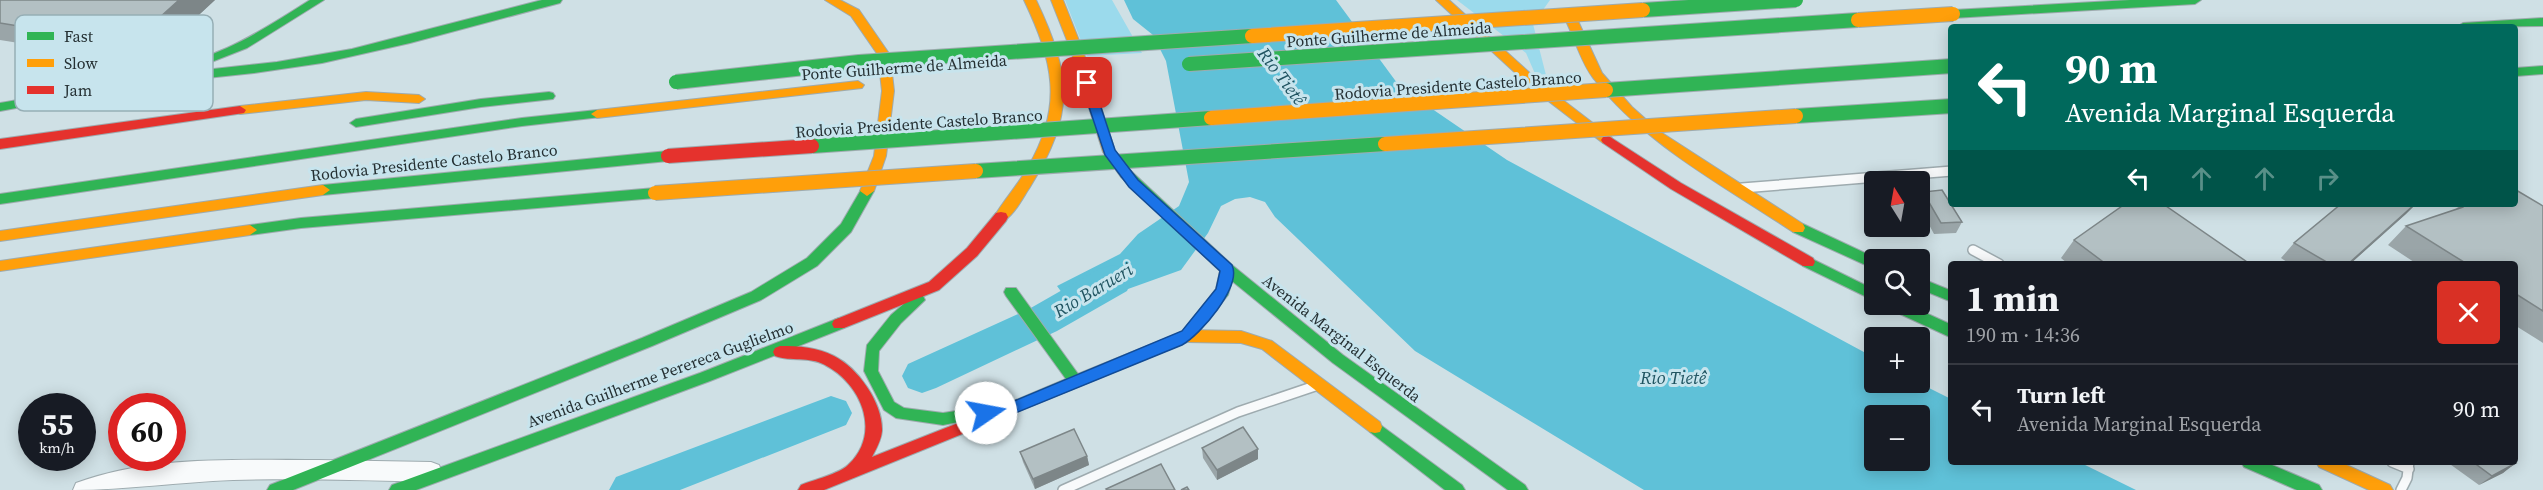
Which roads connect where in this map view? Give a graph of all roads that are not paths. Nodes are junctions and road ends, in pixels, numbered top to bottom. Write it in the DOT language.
graph roads {
  1 [pos="318,0"];
  2 [pos="556,0"];
  3 [pos="831,0"];
  4 [pos="1030,0"];
  5 [pos="1057,0"];
  6 [pos="1442,0"];
  7 [pos="1571,0"];
  8 [pos="1796,0"];
  9 [pos="2195,0"];
  10 [pos="1569,16"];
  11 [pos="2543,22"];
  12 [pos="2511,24"];
  13 [pos="1473,29"];
  14 [pos="213,57"];
  15 [pos="1179,64"];
  16 [pos="1948,66"];
  17 [pos="1095,70"];
  18 [pos="2543,70"];
  19 [pos="2518,72"];
  20 [pos="1048,73"];
  21 [pos="213,74"];
  22 [pos="906,82"];
  23 [pos="670,83"];
  24 [pos="561,95"];
  25 [pos="481,103"];
  26 [pos="684,103"];
  27 [pos="15,104"];
  28 [pos="1948,106"];
  29 [pos="0,107"];
  30 [pos="340,126"];
  31 [pos="0,144"];
  32 [pos="1948,171"];
  33 [pos="1737,188"];
  34 [pos="0,199"];
  35 [pos="76,225"];
  36 [pos="0,236"];
  37 [pos="1973,250"];
  38 [pos="0,251"];
  39 [pos="1864,258"];
  40 [pos="1993,261"];
  41 [pos="1223,265"];
  42 [pos="0,266"];
  43 [pos="934,286"];
  44 [pos="1930,287"];
  45 [pos="1864,290"];
  46 [pos="1011,292"];
  47 [pos="1948,295"];
  48 [pos="1916,315"];
  49 [pos="1948,330"];
  50 [pos="1187,336"];
  51 [pos="764,355"];
  52 [pos="1075,381"];
  53 [pos="1317,385"];
  54 [pos="1008,410"];
  55 [pos="2256,465"];
  56 [pos="2331,465"];
  57 [pos="2409,465"];
  58 [pos="326,470"];
  59 [pos="443,472"];
  60 [pos="851,473"];
  61 [pos="84,490"];
  62 [pos="275,490"];
  63 [pos="397,490"];
  64 [pos="806,490"];
  65 [pos="1063,490"];
  66 [pos="1457,490"];
  67 [pos="1520,490"];
  68 [pos="2314,490"];
  69 [pos="2385,490"];
  70 [pos="2401,490"];
  1 -- 14 [label="main road"];
  2 -- 21 [label="main road"];
  3 -- 58 [label="main road"];
  4 -- 43 [label="main road, Avenida Guilherme Perereca Guglielmo"];
  5 -- 41 [label="main road, Avenida Marginal Esquerda"];
  6 -- 13 [label="main road"];
  7 -- 10 [label="main road"];
  8 -- 23 [label="main road, bridge"];
  9 -- 15 [label="main road, Ponte Guilherme de Almeida, bridge"];
  10 -- 13 [label="main road"];
  10 -- 33 [label="main road"];
  11 -- 12 [label="main road"];
  13 -- 45 [label="main road"];
  16 -- 35 [label="main road, Rodovia Presidente Castelo Branco, bridge"];
  17 -- 20 [label="main road"];
  18 -- 19 [label="main road"];
  22 -- 26 [label="main road, Ponte Guilherme de Almeida"];
  24 -- 25 [label="main road"];
  25 -- 30 [label="main road"];
  25 -- 31 [label="main road"];
  26 -- 34 [label="main road, Rodovia Presidente Castelo Branco"];
  27 -- 29 [label="main road"];
  28 -- 42 [label="main road, bridge"];
  32 -- 33 [label="lane"];
  33 -- 39 [label="main road"];
  35 -- 36 [label="main road, Rodovia Presidente Castelo Branco"];
  35 -- 38 [label="main road"];
  37 -- 40 [label="lane"];
  41 -- 50 [label="main road"];
  41 -- 67 [label="main road, Avenida Marginal Esquerda"];
  43 -- 51 [label="main road, Avenida Guilherme Perereca Guglielmo"];
  43 -- 54 [label="main road, Avenida Guilherme Perereca Guglielmo"];
  44 -- 47 [label="main road"];
  46 -- 52 [label="main road"];
  48 -- 49 [label="main road"];
  50 -- 52 [label="main road"];
  50 -- 53 [label="main road"];
  51 -- 59 [label="main road, Avenida Guilherme Perereca Guglielmo"];
  51 -- 60 [label="main road"];
  52 -- 54 [label="main road"];
  53 -- 65 [label="lane"];
  53 -- 66 [label="main road"];
  54 -- 60 [label="main road"];
  55 -- 68 [label="main road"];
  56 -- 69 [label="main road"];
  57 -- 70 [label="lane"];
  58 -- 59 [label="street"];
  58 -- 61 [label="street"];
  58 -- 62 [label="main road"];
  59 -- 63 [label="main road, Avenida Guilherme Perereca Guglielmo"];
  60 -- 64 [label="main road"];
}
